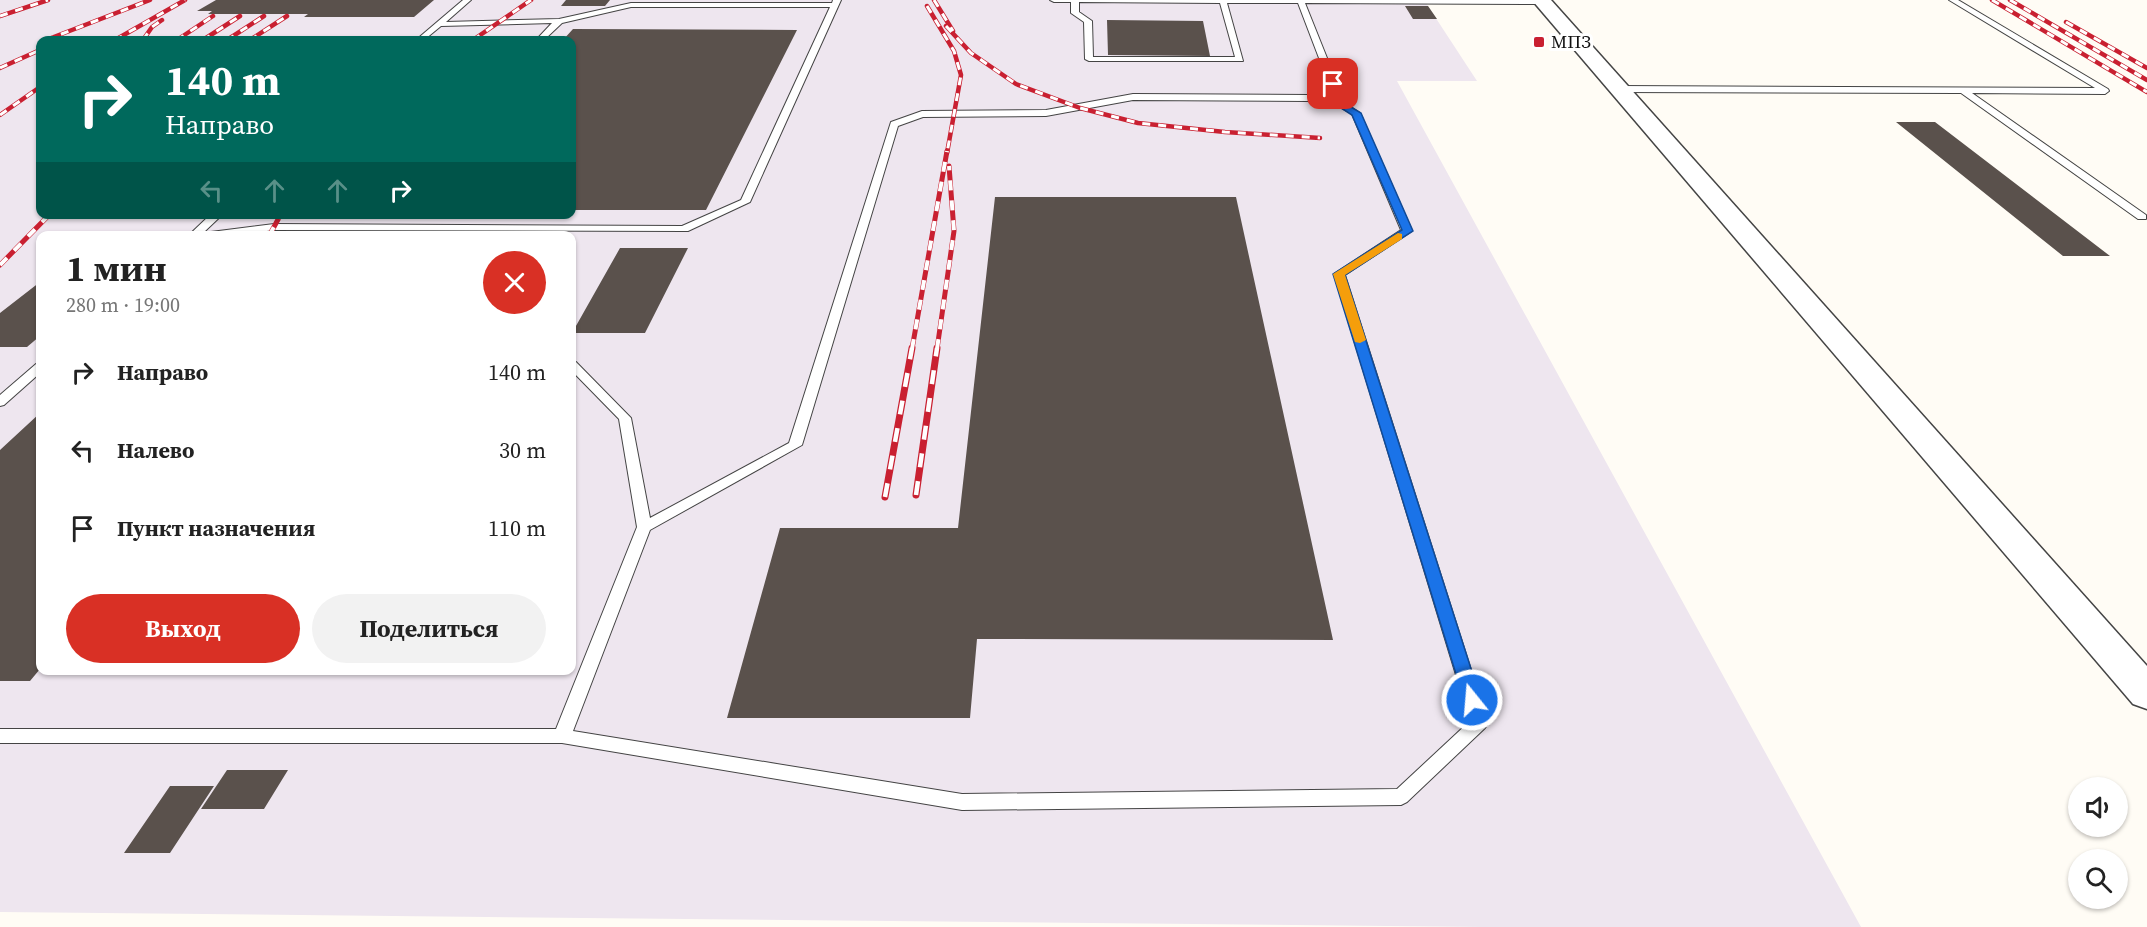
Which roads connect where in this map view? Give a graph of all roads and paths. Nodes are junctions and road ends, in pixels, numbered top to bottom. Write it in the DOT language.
graph roads {
  1 [pos="466,0"];
  2 [pos="1054,0"];
  3 [pos="1953,0"];
  4 [pos="1128,1"];
  5 [pos="1223,1"];
  6 [pos="1373,1"];
  7 [pos="1542,1"];
  8 [pos="633,2"];
  9 [pos="836,2"];
  10 [pos="1075,2"];
  11 [pos="1300,2"];
  12 [pos="559,21"];
  13 [pos="439,24"];
  14 [pos="425,36"];
  15 [pos="544,36"];
  16 [pos="1618,89"];
  17 [pos="1964,91"];
  18 [pos="1341,104"];
  19 [pos="2142,217"];
  20 [pos="213,219"];
  21 [pos="366,219"];
  22 [pos="359,227"];
  23 [pos="199,231"];
  24 [pos="242,231"];
  25 [pos="419,231"];
  26 [pos="517,231"];
  27 [pos="576,369"];
  28 [pos="36,370"];
  29 [pos="0,388"];
  30 [pos="16,388"];
  31 [pos="0,402"];
  32 [pos="644,527"];
  33 [pos="2147,693"];
  34 [pos="0,736"];
  35 [pos="562,736"];
  1 -- 13 [label="lane"];
  2 -- 10 [label="lane"];
  3 -- 17 [label="lane"];
  4 -- 5 [label="lane"];
  4 -- 10 [label="lane"];
  5 -- 10 [label="lane"];
  5 -- 11 [label="lane"];
  6 -- 7 [label="lane"];
  6 -- 11 [label="lane"];
  7 -- 16 [label="street"];
  8 -- 9 [label="lane"];
  8 -- 12 [label="lane"];
  9 -- 26 [label="lane"];
  11 -- 18 [label="lane"];
  12 -- 13 [label="lane"];
  12 -- 15 [label="lane"];
  13 -- 14 [label="lane"];
  16 -- 17 [label="lane"];
  16 -- 33 [label="street"];
  17 -- 19 [label="lane"];
  18 -- 32 [label="lane"];
  18 -- 35 [label="lane"];
  20 -- 23 [label="lane"];
  21 -- 22 [label="lane"];
  22 -- 24 [label="lane"];
  22 -- 25 [label="lane"];
  27 -- 32 [label="lane"];
  28 -- 30 [label="lane"];
  29 -- 30 [label="lane"];
  30 -- 31 [label="lane"];
  32 -- 35 [label="lane"];
  34 -- 35 [label="lane"];
}
